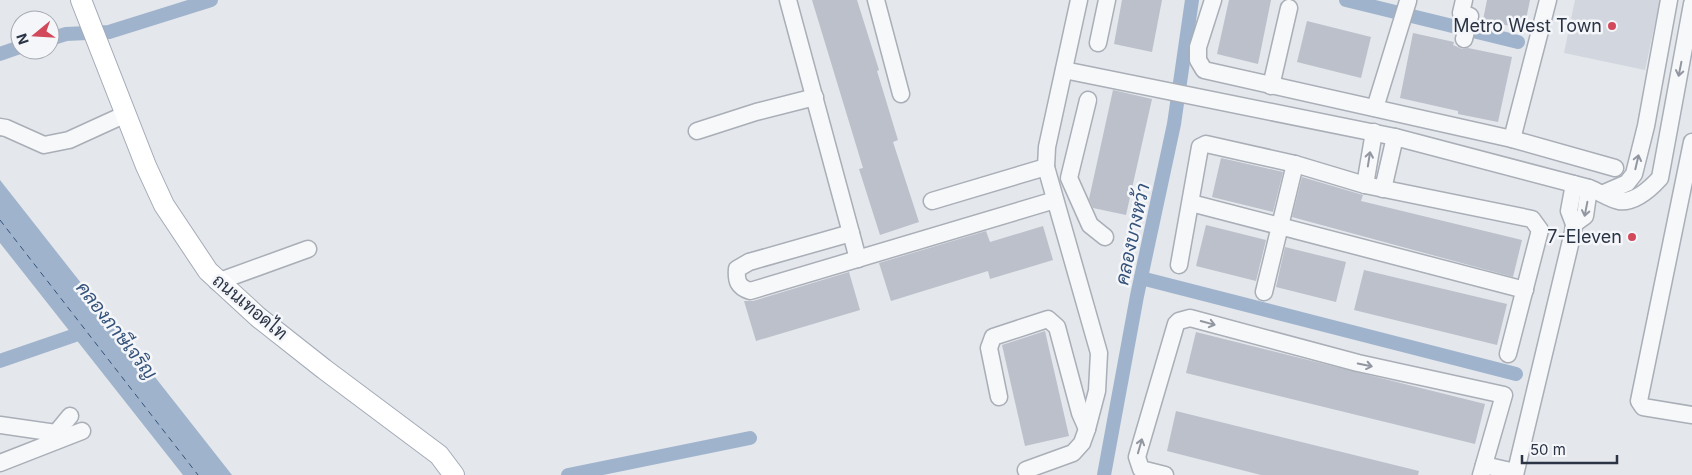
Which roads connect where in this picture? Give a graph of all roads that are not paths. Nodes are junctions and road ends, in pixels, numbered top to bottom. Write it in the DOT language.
graph roads {
  1 [pos="81,0"];
  2 [pos="788,0"];
  3 [pos="876,0"];
  4 [pos="1079,0"];
  5 [pos="1107,0"];
  6 [pos="1213,0"];
  7 [pos="1464,0"];
  8 [pos="1548,0"];
  9 [pos="1668,2"];
  10 [pos="1407,5"];
  11 [pos="1691,7"];
  12 [pos="1289,8"];
  13 [pos="1469,26"];
  14 [pos="1098,43"];
  15 [pos="1064,70"];
  16 [pos="1271,86"];
  17 [pos="901,94"];
  18 [pos="815,97"];
  19 [pos="1088,100"];
  20 [pos="1376,108"];
  21 [pos="126,114"];
  22 [pos="1448,126"];
  23 [pos="0,127"];
  24 [pos="697,131"];
  25 [pos="1374,132"];
  26 [pos="1395,137"];
  27 [pos="1512,140"];
  28 [pos="1692,142"];
  29 [pos="1443,149"];
  30 [pos="1295,164"];
  31 [pos="1046,167"];
  32 [pos="1615,168"];
  33 [pos="1365,185"];
  34 [pos="1589,188"];
  35 [pos="1384,189"];
  36 [pos="1055,200"];
  37 [pos="932,201"];
  38 [pos="1191,202"];
  39 [pos="1279,226"];
  40 [pos="851,234"];
  41 [pos="1105,236"];
  42 [pos="308,249"];
  43 [pos="858,259"];
  44 [pos="1179,265"];
  45 [pos="217,282"];
  46 [pos="1525,290"];
  47 [pos="1264,292"];
  48 [pos="1508,354"];
  49 [pos="1000,398"];
  50 [pos="1692,415"];
  51 [pos="70,416"];
  52 [pos="0,425"];
  53 [pos="1087,430"];
  54 [pos="82,431"];
  55 [pos="0,463"];
  56 [pos="1026,470"];
  57 [pos="1482,470"];
  58 [pos="1515,473"];
  59 [pos="454,475"];
  60 [pos="1165,475"];
  1 -- 21 [label="main road, ถนนเทอดไท"];
  2 -- 18 [label="street"];
  3 -- 17 [label="street"];
  4 -- 15 [label="street"];
  5 -- 14 [label="street"];
  6 -- 16 [label="street"];
  7 -- 13 [label="street"];
  8 -- 27 [label="street"];
  9 -- 11 [label="street"];
  34 -- 9 [label="street, one-way"];
  10 -- 20 [label="street"];
  11 -- 34 [label="street, one-way"];
  12 -- 16 [label="street"];
  15 -- 25 [label="street"];
  15 -- 31 [label="street"];
  16 -- 20 [label="street"];
  18 -- 24 [label="street"];
  18 -- 40 [label="street"];
  19 -- 41 [label="street"];
  20 -- 22 [label="street"];
  21 -- 23 [label="street"];
  21 -- 45 [label="main road, ถนนเทอดไท"];
  22 -- 27 [label="street"];
  22 -- 29 [label="street"];
  25 -- 26 [label="street"];
  33 -- 25 [label="street, one-way"];
  26 -- 29 [label="street"];
  26 -- 35 [label="street"];
  27 -- 32 [label="street"];
  28 -- 50 [label="street"];
  29 -- 34 [label="street"];
  30 -- 33 [label="street"];
  30 -- 38 [label="street"];
  30 -- 39 [label="street"];
  31 -- 36 [label="street"];
  31 -- 37 [label="street"];
  33 -- 35 [label="street"];
  34 -- 58 [label="street"];
  35 -- 46 [label="street"];
  36 -- 43 [label="street"];
  36 -- 53 [label="street"];
  38 -- 39 [label="street"];
  38 -- 44 [label="street"];
  39 -- 46 [label="street"];
  39 -- 47 [label="street"];
  40 -- 43 [label="street"];
  40 -- 43 [label="street"];
  42 -- 45 [label="street"];
  45 -- 59 [label="main road, ถนนเทอดไท"];
  46 -- 48 [label="street"];
  49 -- 53 [label="street"];
  51 -- 52 [label="street"];
  53 -- 56 [label="street"];
  54 -- 55 [label="street"];
  57 -- 58 [label="street"];
  60 -- 57 [label="street, one-way"];
}
